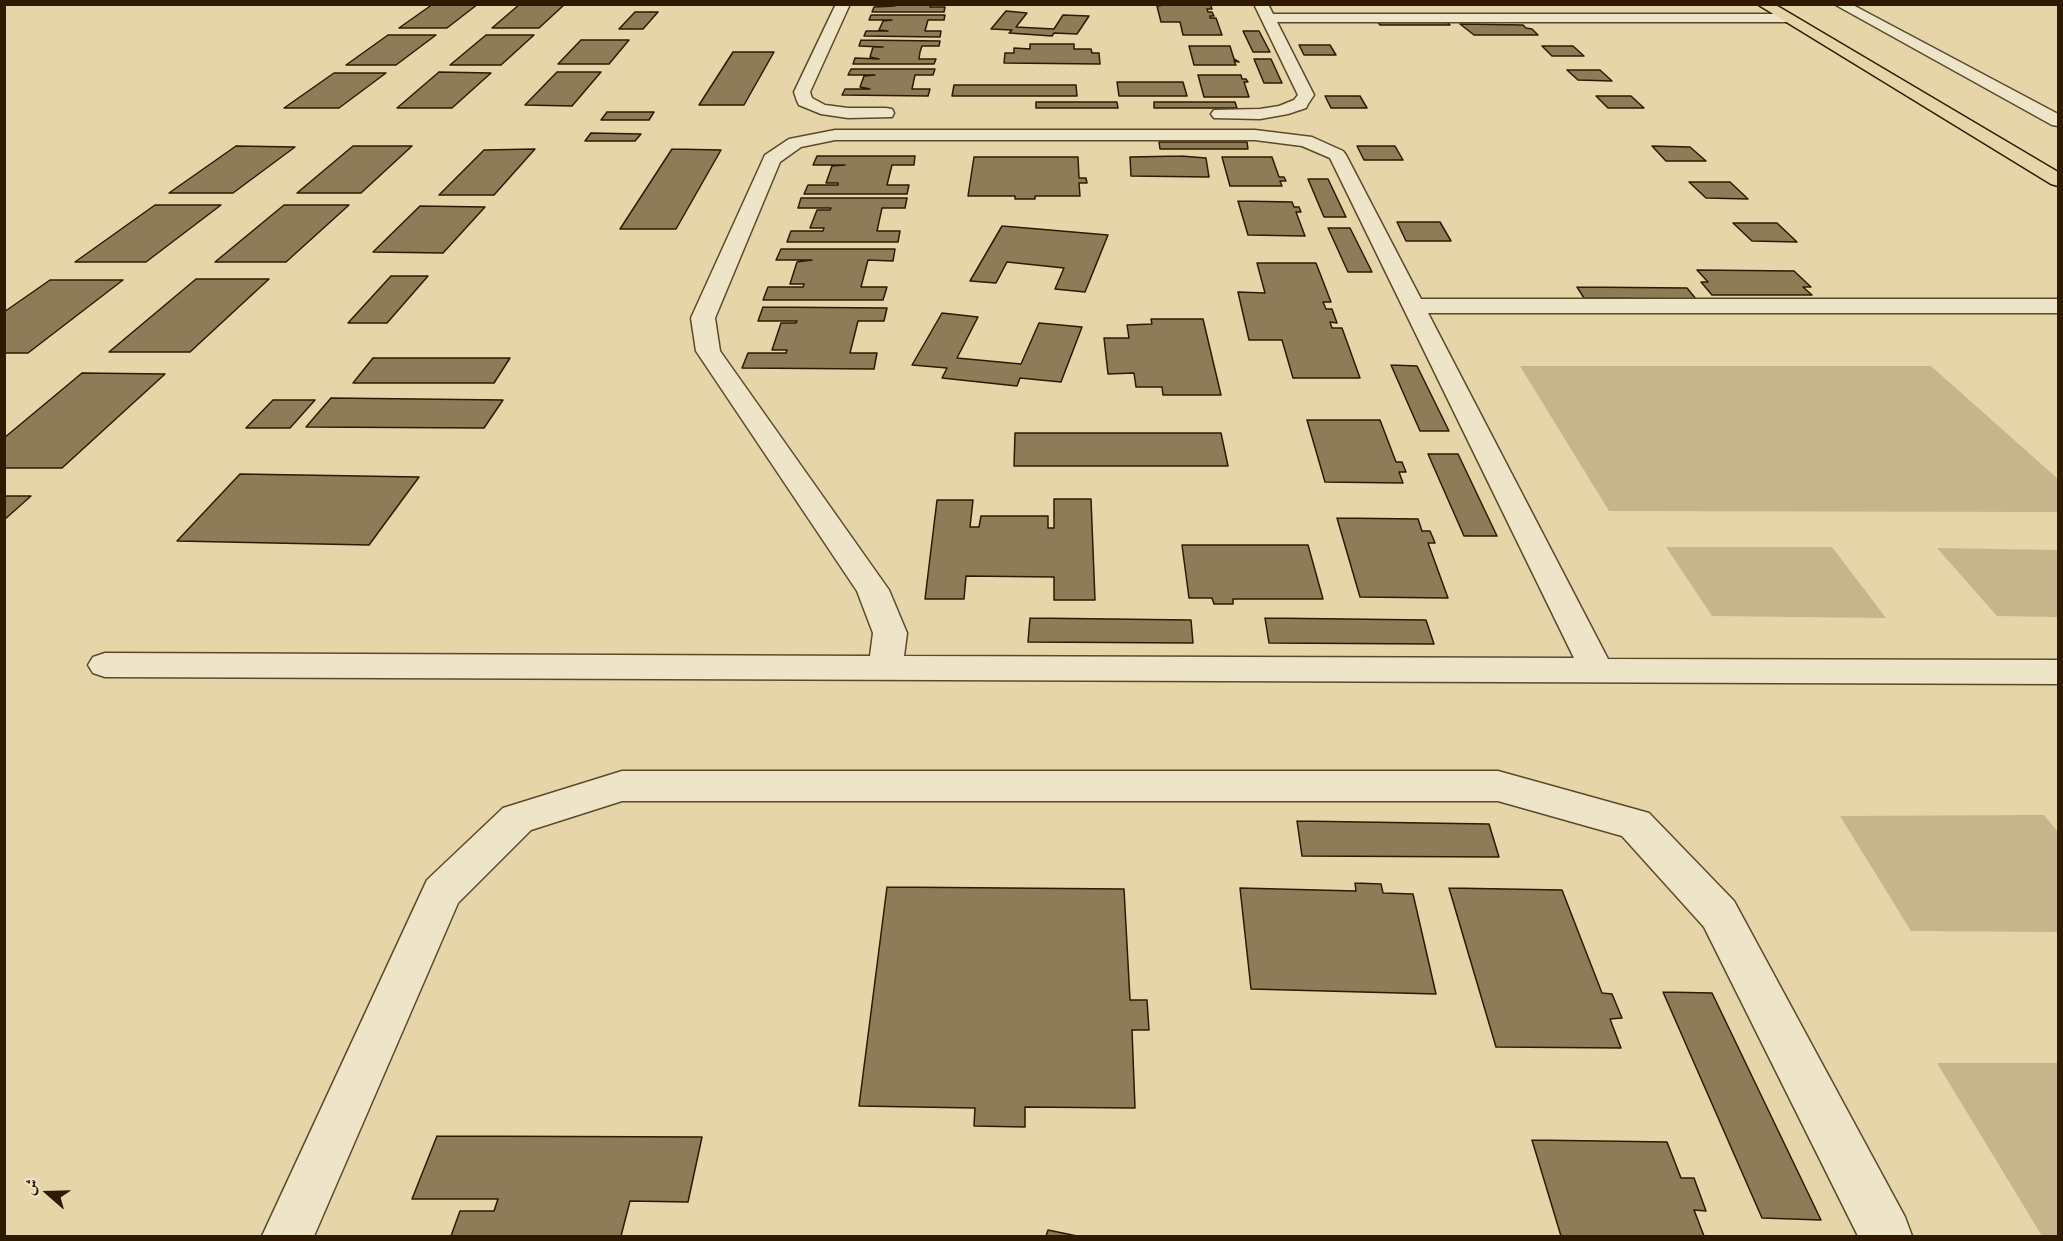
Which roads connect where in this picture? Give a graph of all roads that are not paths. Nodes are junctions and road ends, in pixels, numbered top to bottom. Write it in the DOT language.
graph roads {
  1 [pos="843,4"];
  2 [pos="1840,4"];
  3 [pos="1777,10"];
  4 [pos="1264,11"];
  5 [pos="907,113"];
  6 [pos="1201,114"];
  7 [pos="2058,121"];
  8 [pos="2008,132"];
  9 [pos="2058,180"];
  10 [pos="1839,306"];
  11 [pos="2058,306"];
  12 [pos="1418,316"];
  13 [pos="1861,327"];
  14 [pos="2058,327"];
  15 [pos="105,665"];
  16 [pos="885,668"];
  17 [pos="1597,670"];
  18 [pos="2058,672"];
  19 [pos="288,1236"];
  20 [pos="1886,1236"];
  1 -- 5 [label="street"];
  2 -- 7 [label="street"];
  3 -- 4 [label="street"];
  3 -- 8 [label="main road"];
  3 -- 9 [label="main road"];
  4 -- 6 [label="street"];
  10 -- 11 [label="street"];
  10 -- 12 [label="street"];
  10 -- 13 [label="street"];
  12 -- 13 [label="street"];
  12 -- 16 [label="street"];
  12 -- 17 [label="street"];
  13 -- 14 [label="street"];
  15 -- 16 [label="street"];
  16 -- 17 [label="street"];
  17 -- 18 [label="street"];
  19 -- 20 [label="street"];
}
